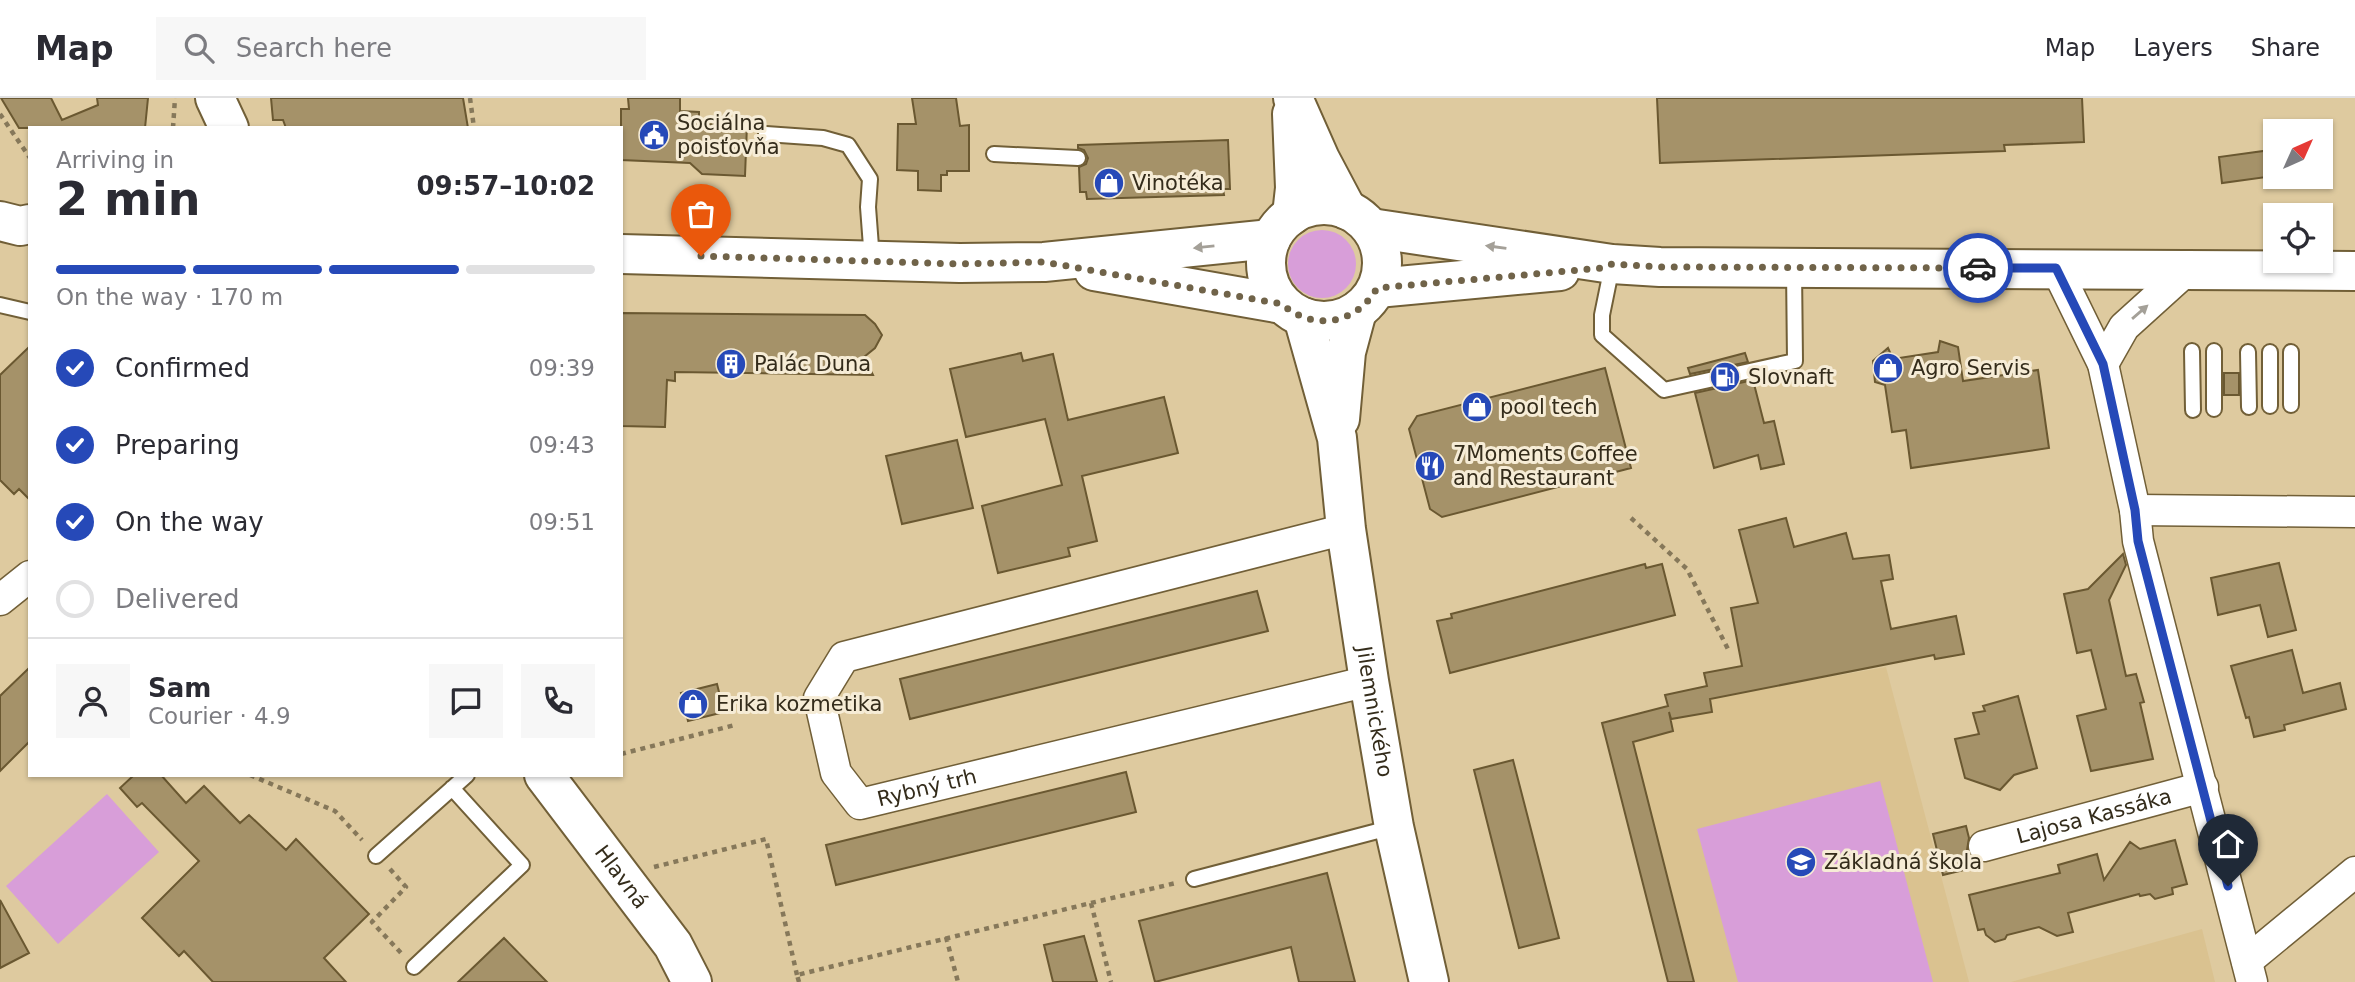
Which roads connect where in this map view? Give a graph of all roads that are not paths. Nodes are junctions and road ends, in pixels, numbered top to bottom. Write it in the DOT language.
graph roads {
  1 [pos="209,98"];
  2 [pos="215,98"];
  3 [pos="1292,98"];
  4 [pos="201,126"];
  5 [pos="228,126"];
  6 [pos="766,134"];
  7 [pos="994,154"];
  8 [pos="1078,158"];
  9 [pos="1359,219"];
  10 [pos="1282,227"];
  11 [pos="623,254"];
  12 [pos="872,260"];
  13 [pos="1044,262"];
  14 [pos="1612,264"];
  15 [pos="1794,268"];
  16 [pos="2056,268"];
  17 [pos="2187,270"];
  18 [pos="2355,271"];
  19 [pos="1367,300"];
  20 [pos="0,305"];
  21 [pos="1293,311"];
  22 [pos="28,312"];
  23 [pos="2193,351"];
  24 [pos="2214,351"];
  25 [pos="2248,352"];
  26 [pos="2270,352"];
  27 [pos="2291,352"];
  28 [pos="2103,364"];
  29 [pos="2291,405"];
  30 [pos="2270,406"];
  31 [pos="2249,407"];
  32 [pos="2214,409"];
  33 [pos="2193,410"];
  34 [pos="1337,438"];
  35 [pos="2135,510"];
  36 [pos="2355,512"];
  37 [pos="1346,529"];
  38 [pos="28,578"];
  39 [pos="0,600"];
  40 [pos="1369,681"];
  41 [pos="465,777"];
  42 [pos="546,777"];
  43 [pos="2203,787"];
  44 [pos="452,788"];
  45 [pos="1394,827"];
  46 [pos="1984,846"];
  47 [pos="376,856"];
  48 [pos="2355,872"];
  49 [pos="1194,878"];
  50 [pos="414,967"];
  51 [pos="2249,971"];
  52 [pos="692,982"];
  53 [pos="1429,982"];
  1 -- 4 [label="main road"];
  2 -- 5 [label="main road"];
  3 -- 9 [label="main road"];
  3 -- 10 [label="main road"];
  6 -- 12 [label="lane"];
  7 -- 8 [label="lane"];
  9 -- 10 [label="main road"];
  14 -- 9 [label="main road, one-way"];
  9 -- 19 [label="main road"];
  10 -- 13 [label="main road, one-way"];
  10 -- 21 [label="main road"];
  11 -- 12 [label="main road"];
  12 -- 13 [label="main road"];
  13 -- 21 [label="main road"];
  14 -- 15 [label="main road"];
  14 -- 15 [label="lane"];
  14 -- 19 [label="main road"];
  15 -- 16 [label="main road"];
  16 -- 17 [label="main road"];
  16 -- 28 [label="street"];
  17 -- 18 [label="main road"];
  28 -- 17 [label="street, one-way"];
  19 -- 21 [label="main road"];
  19 -- 34 [label="main road, Jilemnického"];
  20 -- 22 [label="lane"];
  21 -- 34 [label="main road, Jilemnického"];
  23 -- 33 [label="lane"];
  24 -- 32 [label="lane"];
  25 -- 31 [label="lane"];
  26 -- 30 [label="lane"];
  27 -- 29 [label="lane"];
  28 -- 35 [label="street"];
  34 -- 37 [label="main road, Jilemnického"];
  35 -- 36 [label="street"];
  35 -- 43 [label="street"];
  37 -- 40 [label="main road, Jilemnického"];
  37 -- 40 [label="street, Rybný trh"];
  38 -- 39 [label="street"];
  40 -- 45 [label="main road, Jilemnického"];
  41 -- 44 [label="lane"];
  42 -- 52 [label="main road, Hlavná"];
  43 -- 46 [label="street, Lajosa Kassáka"];
  43 -- 51 [label="street"];
  44 -- 47 [label="lane"];
  44 -- 50 [label="lane"];
  45 -- 49 [label="lane"];
  45 -- 53 [label="main road, Jilemnického"];
  48 -- 51 [label="street"];
}
